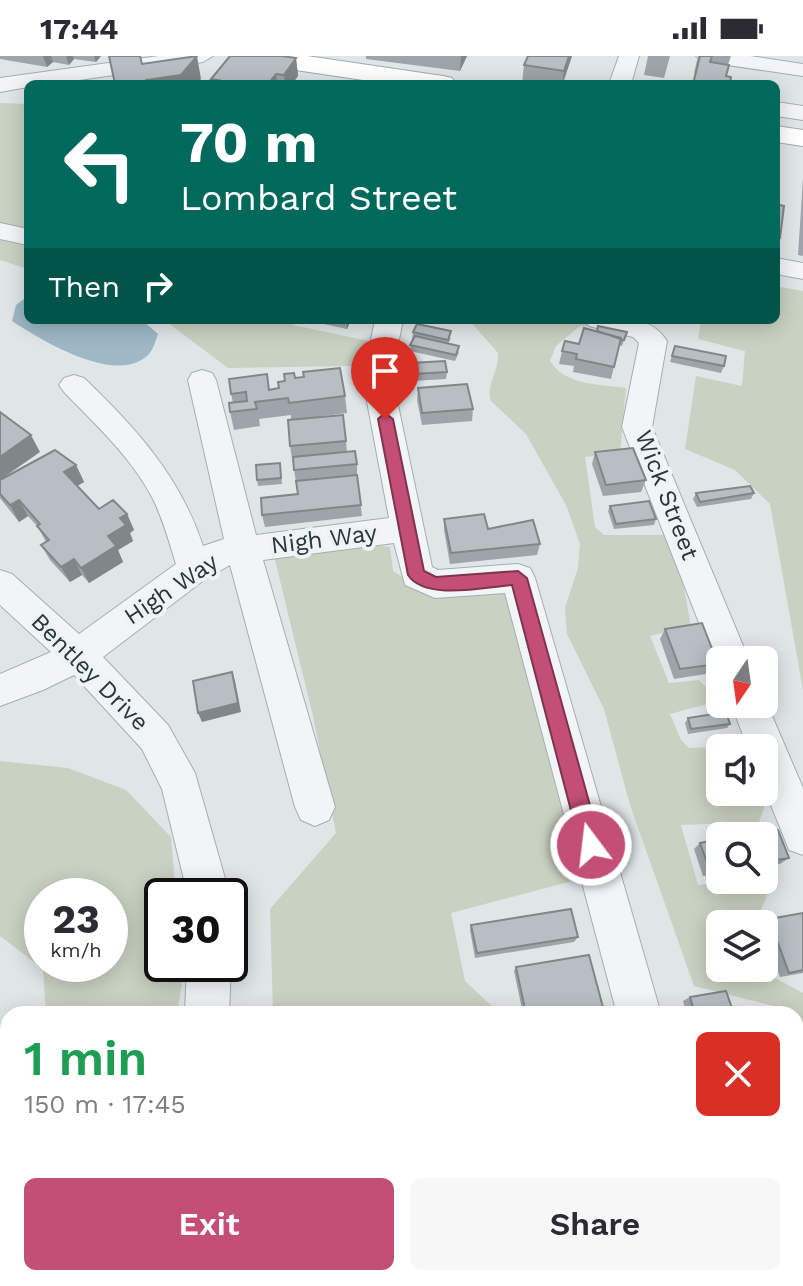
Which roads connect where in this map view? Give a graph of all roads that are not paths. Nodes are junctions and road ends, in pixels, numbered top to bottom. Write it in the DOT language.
graph roads {
  1 [pos="203,56"];
  2 [pos="255,56"];
  3 [pos="629,56"];
  4 [pos="706,56"];
  5 [pos="803,70"];
  6 [pos="35,80"];
  7 [pos="416,80"];
  8 [pos="621,80"];
  9 [pos="24,82"];
  10 [pos="0,85"];
  11 [pos="780,85"];
  12 [pos="803,89"];
  13 [pos="780,110"];
  14 [pos="803,113"];
  15 [pos="780,135"];
  16 [pos="803,138"];
  17 [pos="0,231"];
  18 [pos="24,236"];
  19 [pos="780,267"];
  20 [pos="803,271"];
  21 [pos="388,324"];
  22 [pos="616,324"];
  23 [pos="202,380"];
  24 [pos="74,385"];
  25 [pos="406,529"];
  26 [pos="243,550"];
  27 [pos="194,568"];
  28 [pos="2,584"];
  29 [pos="725,646"];
  30 [pos="77,654"];
  31 [pos="0,690"];
  32 [pos="755,718"];
  33 [pos="315,807"];
  34 [pos="803,836"];
  35 [pos="204,878"];
  36 [pos="208,982"];
  37 [pos="207,1006"];
  38 [pos="637,1006"];
  1 -- 6 [label="street"];
  2 -- 7 [label="main road"];
  3 -- 8 [label="street"];
  4 -- 5 [label="street"];
  9 -- 10 [label="street"];
  11 -- 12 [label="street"];
  13 -- 14 [label="street"];
  15 -- 16 [label="main road"];
  17 -- 18 [label="street"];
  19 -- 20 [label="street"];
  21 -- 25 [label="street"];
  22 -- 29 [label="street, Wick Street"];
  23 -- 26 [label="street, High Way"];
  24 -- 27 [label="street"];
  25 -- 26 [label="street, Nigh Way"];
  25 -- 38 [label="street"];
  26 -- 27 [label="street, High Way"];
  26 -- 33 [label="street"];
  27 -- 30 [label="street, High Way"];
  28 -- 30 [label="street, Bentley Drive"];
  30 -- 31 [label="street, High Way"];
  30 -- 35 [label="street, Bentley Drive"];
  32 -- 34 [label="street"];
  36 -- 37 [label="street"];
}
